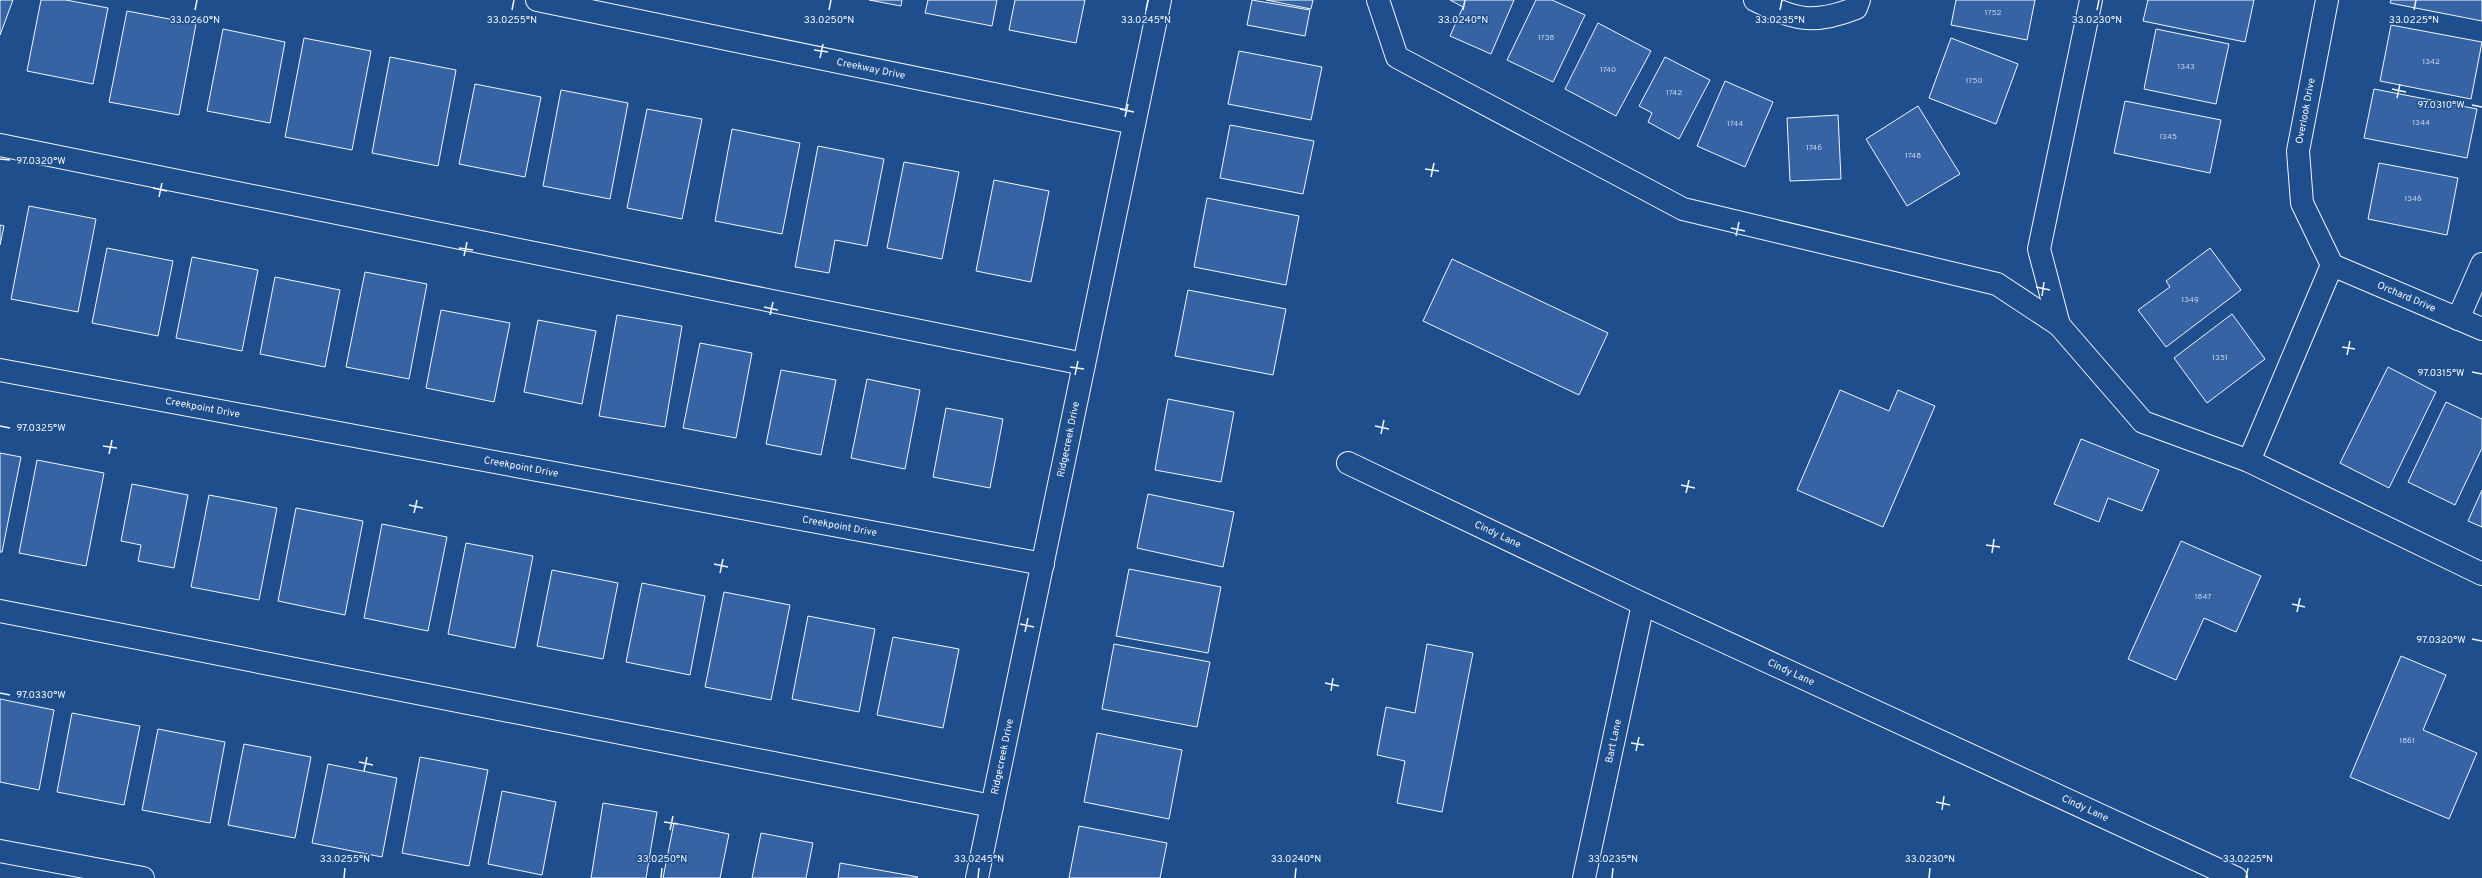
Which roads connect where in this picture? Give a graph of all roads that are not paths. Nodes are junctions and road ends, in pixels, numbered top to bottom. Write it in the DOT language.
graph roads {
  1 [pos="537,0"];
  2 [pos="1160,0"];
  3 [pos="1378,0"];
  4 [pos="1755,0"];
  5 [pos="1859,0"];
  6 [pos="2091,0"];
  7 [pos="2328,0"];
  8 [pos="1134,123"];
  9 [pos="0,145"];
  10 [pos="2482,264"];
  11 [pos="2332,265"];
  12 [pos="2458,319"];
  13 [pos="2059,326"];
  14 [pos="2482,329"];
  15 [pos="1084,364"];
  16 [pos="0,370"];
  17 [pos="2249,461"];
  18 [pos="1348,463"];
  19 [pos="1043,564"];
  20 [pos="2482,574"];
  21 [pos="1643,604"];
  22 [pos="0,611"];
  23 [pos="992,806"];
  24 [pos="0,851"];
  25 [pos="143,878"];
  26 [pos="977,878"];
  27 [pos="1584,878"];
  28 [pos="2236,878"];
  1 -- 8 [label="street, Creekway Drive"];
  2 -- 8 [label="street, Ridgecreek Drive"];
  3 -- 13 [label="street"];
  4 -- 5 [label="street"];
  6 -- 13 [label="street"];
  7 -- 11 [label="street, Overlook Drive"];
  8 -- 15 [label="street, Ridgecreek Drive"];
  9 -- 15 [label="street"];
  10 -- 12 [label="street"];
  11 -- 12 [label="street, Orchard Drive"];
  11 -- 17 [label="street"];
  12 -- 14 [label="street, Orchard Drive"];
  13 -- 17 [label="street"];
  15 -- 19 [label="street, Ridgecreek Drive"];
  16 -- 19 [label="street, Creekpoint Drive"];
  17 -- 20 [label="street"];
  18 -- 21 [label="street, Cindy Lane"];
  19 -- 23 [label="street, Ridgecreek Drive"];
  21 -- 27 [label="street, Bart Lane"];
  21 -- 28 [label="street, Cindy Lane"];
  22 -- 23 [label="street"];
  23 -- 26 [label="street, Ridgecreek Drive"];
  24 -- 25 [label="street"];
}
